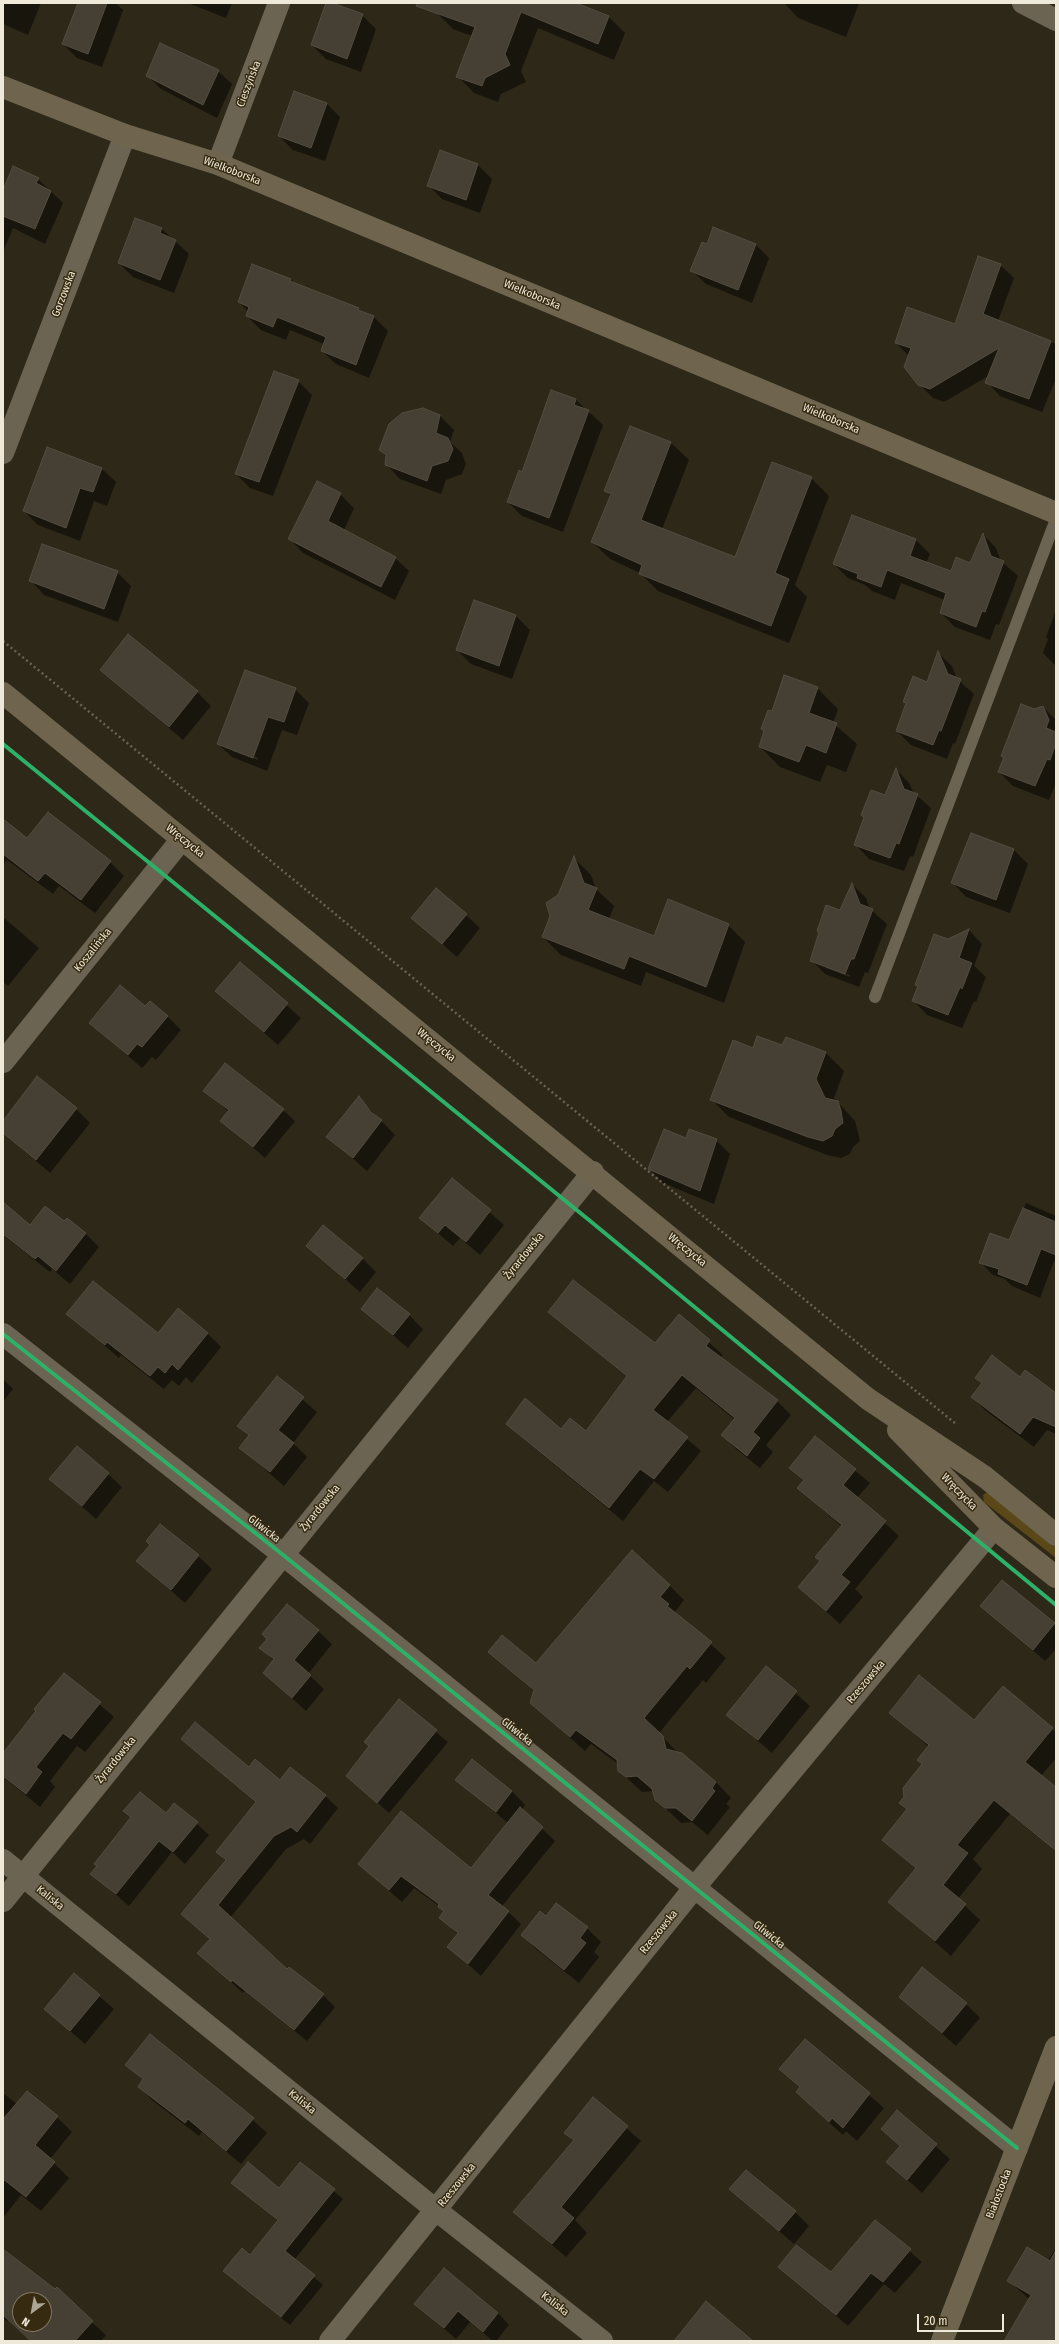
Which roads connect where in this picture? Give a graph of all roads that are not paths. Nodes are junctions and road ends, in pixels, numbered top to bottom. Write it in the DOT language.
graph roads {
  1 [pos="279,3"];
  2 [pos="1023,3"];
  3 [pos="1056,20"];
  4 [pos="3,87"];
  5 [pos="125,136"];
  6 [pos="218,164"];
  7 [pos="3,453"];
  8 [pos="1056,513"];
  9 [pos="1056,519"];
  10 [pos="3,693"];
  11 [pos="182,839"];
  12 [pos="875,997"];
  13 [pos="3,1062"];
  14 [pos="592,1172"];
  15 [pos="3,1334"];
  16 [pos="868,1399"];
  17 [pos="994,1528"];
  18 [pos="1056,1535"];
  19 [pos="282,1554"];
  20 [pos="1056,1577"];
  21 [pos="3,1860"];
  22 [pos="22,1876"];
  23 [pos="695,1887"];
  24 [pos="3,1901"];
  25 [pos="1056,2048"];
  26 [pos="1016,2148"];
  27 [pos="436,2210"];
  28 [pos="330,2341"];
  29 [pos="602,2341"];
  30 [pos="942,2341"];
  1 -- 6 [label="street, Cieszyńska"];
  2 -- 3 [label="street"];
  4 -- 5 [label="main road, Wielkoborska"];
  5 -- 6 [label="main road, Wielkoborska"];
  5 -- 7 [label="street, Gorzowska"];
  6 -- 8 [label="main road, Wielkoborska"];
  9 -- 12 [label="lane"];
  10 -- 11 [label="main road, Wręczycka"];
  11 -- 13 [label="street, Koszalińska"];
  11 -- 14 [label="main road, Wręczycka"];
  14 -- 16 [label="main road, Wręczycka"];
  14 -- 19 [label="street, Żyrardowska"];
  15 -- 19 [label="street, Gliwicka"];
  16 -- 17 [label="main road, Wręczycka"];
  16 -- 18 [label="main road, Wręczycka"];
  17 -- 20 [label="main road, Wręczycka"];
  17 -- 23 [label="street, Rzeszowska"];
  19 -- 22 [label="street, Żyrardowska"];
  19 -- 23 [label="street, Gliwicka"];
  21 -- 22 [label="street, Kaliska"];
  22 -- 24 [label="street, Żyrardowska"];
  22 -- 27 [label="street, Kaliska"];
  23 -- 26 [label="street, Gliwicka"];
  23 -- 27 [label="street, Rzeszowska"];
  25 -- 26 [label="main road, Białostocka"];
  26 -- 30 [label="main road, Białostocka"];
  27 -- 28 [label="street, Rzeszowska"];
  27 -- 29 [label="street, Kaliska"];
}
